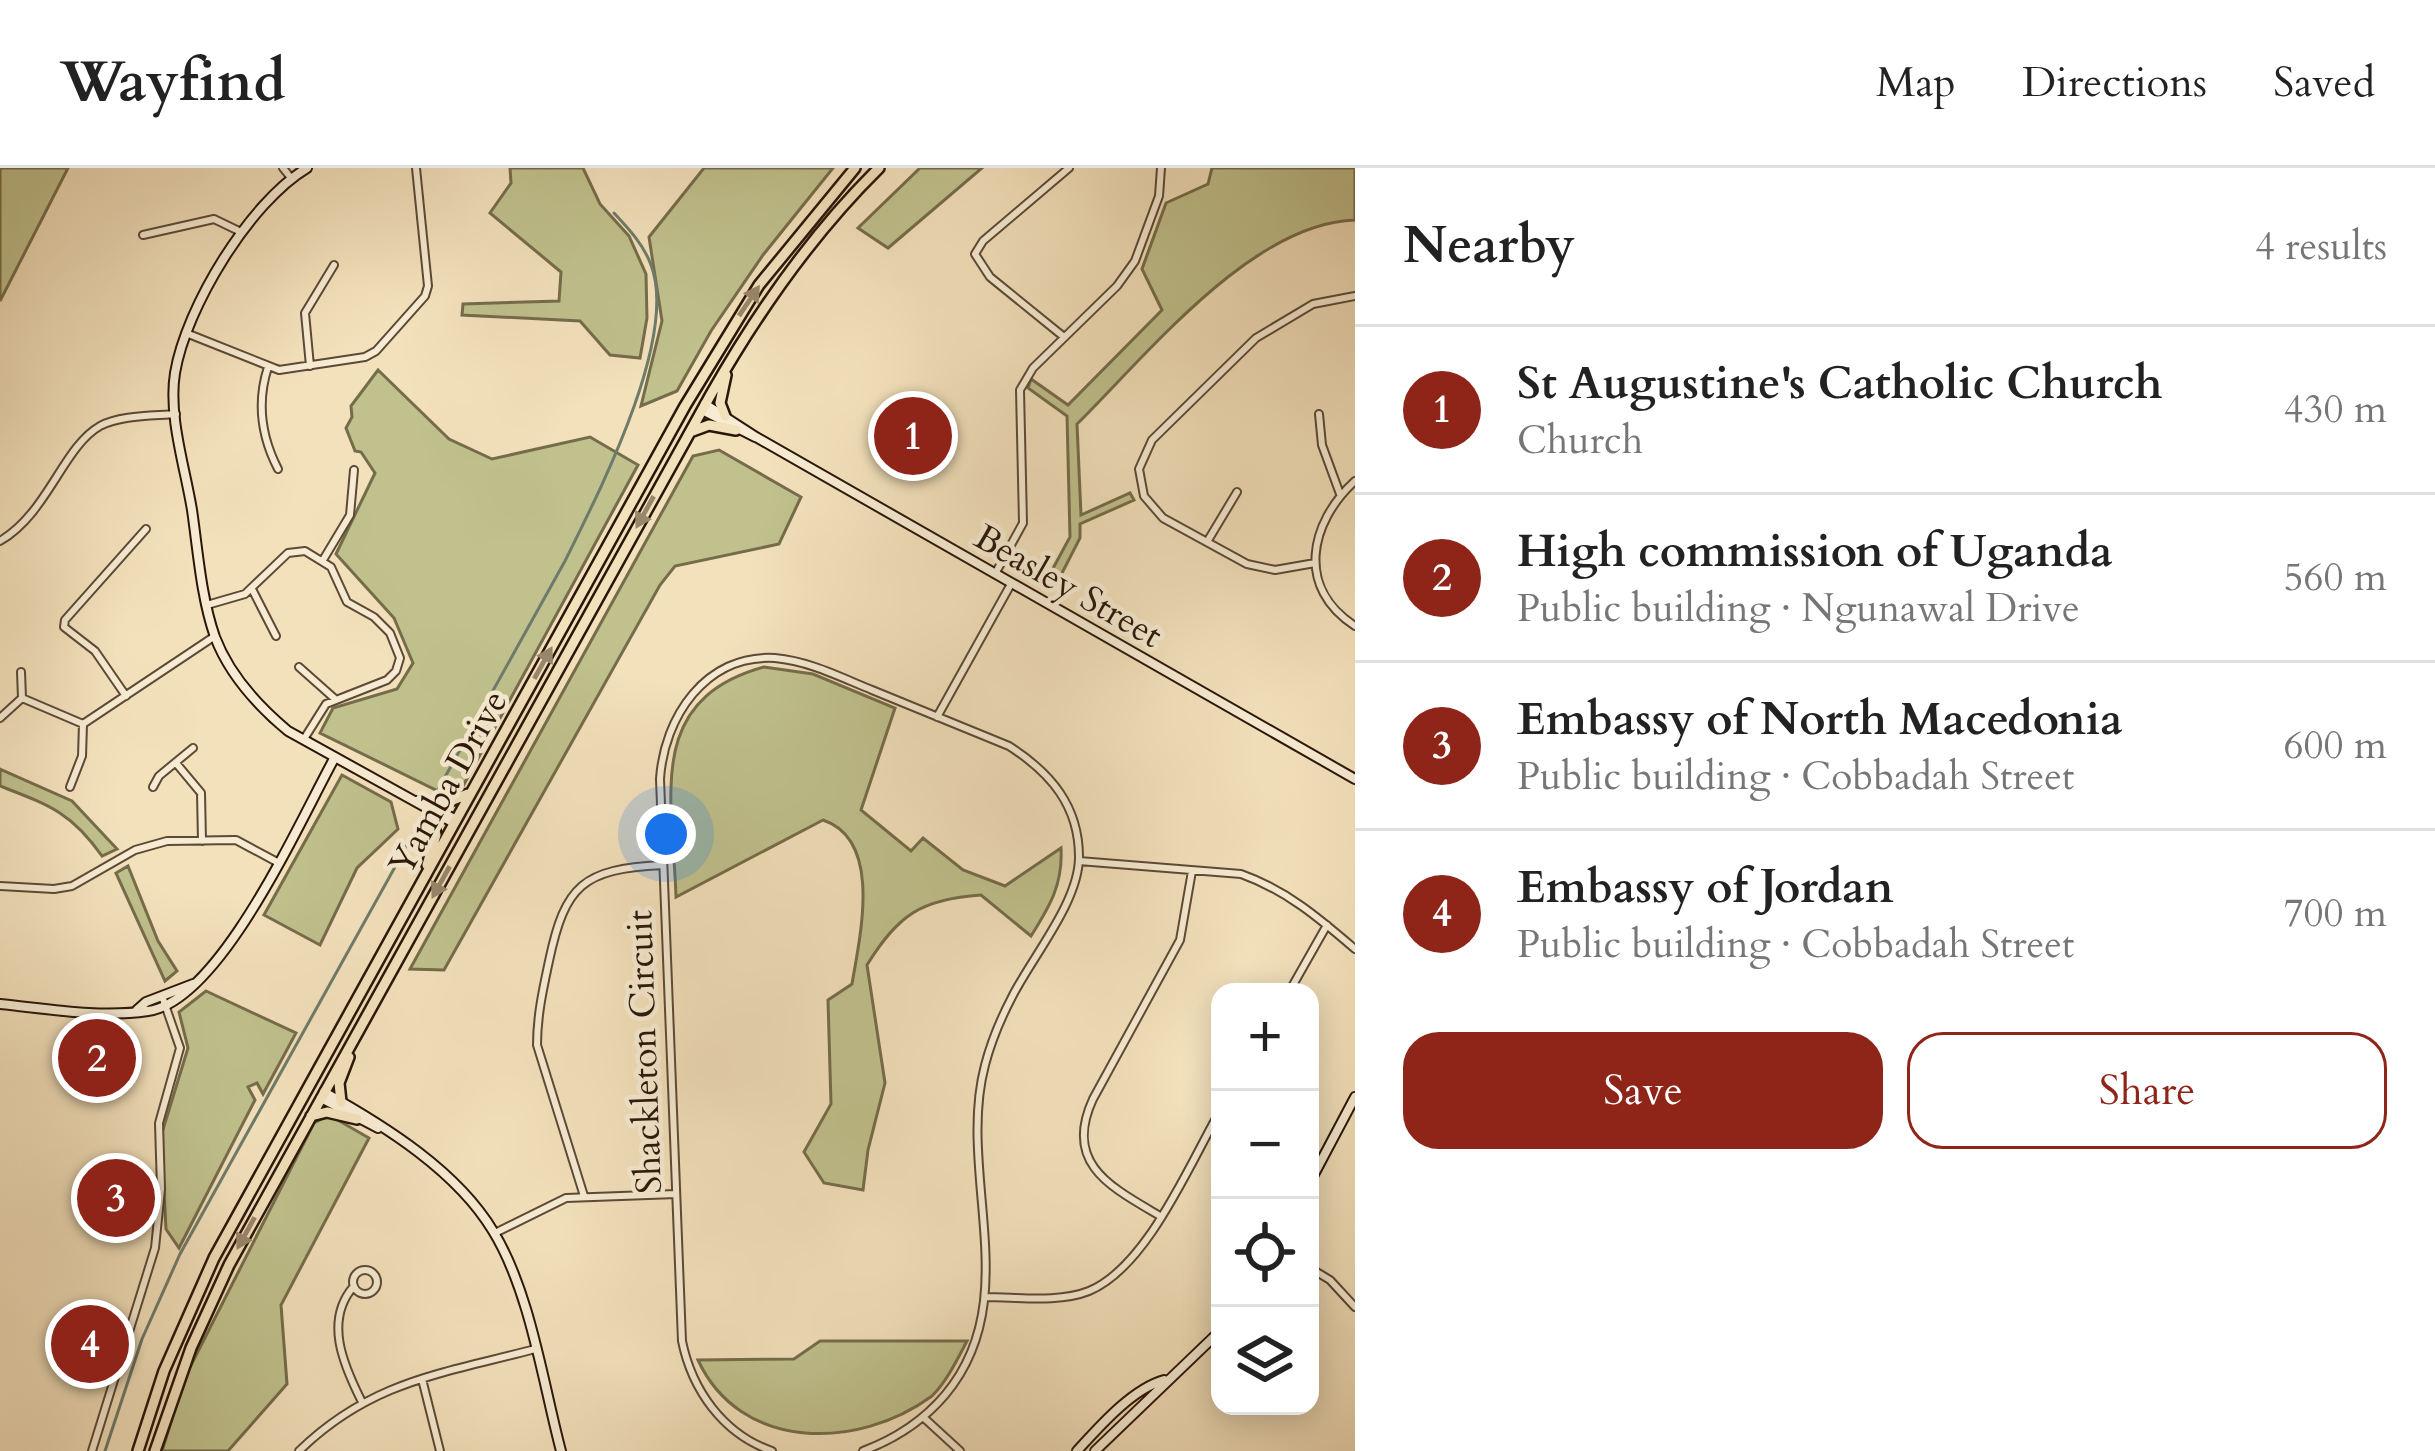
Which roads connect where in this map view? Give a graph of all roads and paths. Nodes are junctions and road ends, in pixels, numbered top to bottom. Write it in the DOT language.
graph roads {
  1 [pos="283,168"];
  2 [pos="308,168"];
  3 [pos="416,168"];
  4 [pos="855,168"];
  5 [pos="879,168"];
  6 [pos="1069,168"];
  7 [pos="1161,168"];
  8 [pos="291,178"];
  9 [pos="242,232"];
  10 [pos="143,235"];
  11 [pos="334,266"];
  12 [pos="1355,296"];
  13 [pos="186,333"];
  14 [pos="1064,337"];
  15 [pos="731,358"];
  16 [pos="310,366"];
  17 [pos="268,367"];
  18 [pos="689,399"];
  19 [pos="704,407"];
  20 [pos="176,414"];
  21 [pos="1319,414"];
  22 [pos="725,416"];
  23 [pos="736,430"];
  24 [pos="690,432"];
  25 [pos="756,437"];
  26 [pos="278,469"];
  27 [pos="354,470"];
  28 [pos="1355,481"];
  29 [pos="1237,492"];
  30 [pos="1340,494"];
  31 [pos="146,529"];
  32 [pos="0,542"];
  33 [pos="1207,542"];
  34 [pos="323,560"];
  35 [pos="1316,563"];
  36 [pos="995,574"];
  37 [pos="1012,583"];
  38 [pos="252,590"];
  39 [pos="208,604"];
  40 [pos="1355,626"];
  41 [pos="276,635"];
  42 [pos="215,636"];
  43 [pos="299,668"];
  44 [pos="20,672"];
  45 [pos="126,696"];
  46 [pos="22,698"];
  47 [pos="335,699"];
  48 [pos="937,717"];
  49 [pos="0,718"];
  50 [pos="83,724"];
  51 [pos="304,739"];
  52 [pos="193,748"];
  53 [pos="335,757"];
  54 [pos="176,764"];
  55 [pos="1355,779"];
  56 [pos="497,780"];
  57 [pos="70,787"];
  58 [pos="153,787"];
  59 [pos="472,792"];
  60 [pos="433,810"];
  61 [pos="456,822"];
  62 [pos="202,841"];
  63 [pos="462,844"];
  64 [pos="1079,861"];
  65 [pos="278,862"];
  66 [pos="662,865"];
  67 [pos="1192,871"];
  68 [pos="425,876"];
  69 [pos="0,886"];
  70 [pos="1327,925"];
  71 [pos="1355,949"];
  72 [pos="1294,983"];
  73 [pos="164,1001"];
  74 [pos="0,1004"];
  75 [pos="350,1046"];
  76 [pos="309,1088"];
  77 [pos="323,1095"];
  78 [pos="1355,1097"];
  79 [pos="341,1102"];
  80 [pos="311,1116"];
  81 [pos="357,1119"];
  82 [pos="1211,1127"];
  83 [pos="379,1128"];
  84 [pos="1319,1165"];
  85 [pos="676,1194"];
  86 [pos="584,1196"];
  87 [pos="1160,1216"];
  88 [pos="495,1233"];
  89 [pos="1319,1273"];
  90 [pos="354,1286"];
  91 [pos="986,1297"];
  92 [pos="1355,1307"];
  93 [pos="1211,1338"];
  94 [pos="535,1349"];
  95 [pos="422,1379"];
  96 [pos="1165,1379"];
  97 [pos="361,1400"];
  98 [pos="923,1417"];
  99 [pos="92,1451"];
  100 [pos="138,1451"];
  101 [pos="155,1451"];
  102 [pos="299,1451"];
  103 [pos="440,1451"];
  104 [pos="561,1451"];
  105 [pos="772,1451"];
  106 [pos="863,1451"];
  107 [pos="960,1451"];
  108 [pos="1077,1451"];
  109 [pos="1095,1451"];
  1 -- 8 [label="street"];
  2 -- 8 [label="street"];
  3 -- 16 [label="street"];
  18 -- 4 [label="main road, Yamba Drive, one-way"];
  5 -- 15 [label="main road"];
  6 -- 14 [label="street"];
  7 -- 14 [label="street"];
  8 -- 9 [label="street"];
  9 -- 10 [label="street"];
  9 -- 13 [label="street"];
  11 -- 16 [label="street"];
  12 -- 33 [label="street"];
  13 -- 17 [label="street"];
  13 -- 20 [label="street"];
  14 -- 36 [label="street"];
  15 -- 19 [label="main road, Yamba Drive"];
  15 -- 22 [label="main road"];
  16 -- 17 [label="street"];
  17 -- 26 [label="street"];
  18 -- 19 [label="main road"];
  59 -- 18 [label="main road, Yamba Drive, one-way"];
  19 -- 22 [label="street, Beasley Street"];
  19 -- 23 [label="street, Beasley Street"];
  19 -- 24 [label="main road, Yamba Drive"];
  20 -- 32 [label="street"];
  20 -- 39 [label="street"];
  21 -- 30 [label="street"];
  22 -- 25 [label="street, Beasley Street"];
  23 -- 24 [label="main road"];
  23 -- 25 [label="street, Beasley Street"];
  24 -- 56 [label="main road, Yamba Drive, one-way"];
  25 -- 36 [label="street, Beasley Street"];
  27 -- 34 [label="street"];
  28 -- 30 [label="street"];
  29 -- 33 [label="street"];
  30 -- 35 [label="street"];
  31 -- 45 [label="street"];
  33 -- 35 [label="street"];
  34 -- 38 [label="street"];
  34 -- 47 [label="street"];
  35 -- 40 [label="street"];
  36 -- 37 [label="street, Beasley Street"];
  37 -- 48 [label="street"];
  37 -- 55 [label="street, Beasley Street"];
  38 -- 39 [label="street"];
  38 -- 41 [label="street"];
  39 -- 42 [label="street"];
  42 -- 45 [label="street"];
  42 -- 51 [label="street"];
  43 -- 47 [label="street"];
  44 -- 46 [label="street"];
  45 -- 50 [label="street"];
  46 -- 49 [label="street"];
  46 -- 50 [label="street"];
  47 -- 51 [label="street"];
  48 -- 64 [label="street, Shackleton Circuit"];
  48 -- 66 [label="street, Shackleton Circuit"];
  50 -- 57 [label="street"];
  51 -- 53 [label="street"];
  52 -- 54 [label="street"];
  53 -- 60 [label="street"];
  53 -- 65 [label="street"];
  54 -- 58 [label="street"];
  54 -- 62 [label="street"];
  56 -- 61 [label="main road"];
  56 -- 63 [label="main road, Yamba Drive"];
  59 -- 60 [label="main road"];
  59 -- 61 [label="main road, Yamba Drive"];
  60 -- 61 [label="street"];
  60 -- 68 [label="main road"];
  61 -- 63 [label="main road"];
  61 -- 68 [label="main road, Yamba Drive"];
  62 -- 65 [label="street"];
  62 -- 69 [label="street"];
  63 -- 75 [label="main road, Yamba Drive, one-way"];
  64 -- 67 [label="street"];
  64 -- 91 [label="street"];
  65 -- 73 [label="street"];
  66 -- 85 [label="street, Shackleton Circuit"];
  66 -- 86 [label="street"];
  67 -- 70 [label="street"];
  67 -- 87 [label="street"];
  68 -- 76 [label="main road, Yamba Drive"];
  70 -- 71 [label="street"];
  70 -- 72 [label="street"];
  73 -- 74 [label="street"];
  73 -- 99 [label="street"];
  75 -- 77 [label="main road, Yamba Drive"];
  75 -- 79 [label="main road"];
  76 -- 77 [label="main road"];
  76 -- 100 [label="main road, Yamba Drive"];
  77 -- 79 [label="street"];
  77 -- 80 [label="main road, Yamba Drive"];
  77 -- 81 [label="street"];
  78 -- 84 [label="street"];
  79 -- 83 [label="street"];
  80 -- 81 [label="main road"];
  80 -- 101 [label="main road, Yamba Drive, one-way"];
  81 -- 83 [label="street"];
  82 -- 87 [label="street"];
  83 -- 88 [label="street"];
  85 -- 86 [label="street"];
  85 -- 105 [label="street, Shackleton Circuit"];
  86 -- 88 [label="street"];
  87 -- 91 [label="street"];
  88 -- 94 [label="street"];
  89 -- 92 [label="street"];
  90 -- 97 [label="street"];
  91 -- 98 [label="street"];
  93 -- 96 [label="street"];
  94 -- 95 [label="street"];
  94 -- 104 [label="street"];
  95 -- 97 [label="street"];
  95 -- 103 [label="street"];
  96 -- 108 [label="street"];
  96 -- 109 [label="street"];
  97 -- 102 [label="street"];
  98 -- 106 [label="street"];
  98 -- 107 [label="street"];
}
